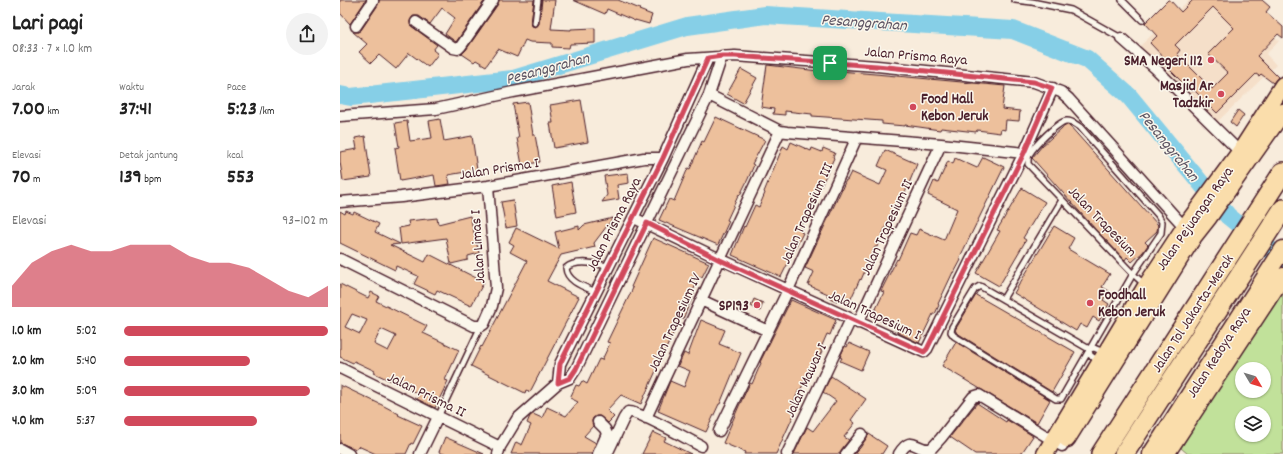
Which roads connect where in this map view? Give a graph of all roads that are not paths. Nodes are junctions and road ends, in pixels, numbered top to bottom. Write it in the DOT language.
graph roads {
  1 [pos="372,0"];
  2 [pos="493,0"];
  3 [pos="538,0"];
  4 [pos="1014,0"];
  5 [pos="1122,0"];
  6 [pos="1142,20"];
  7 [pos="416,22"];
  8 [pos="535,23"];
  9 [pos="356,26"];
  10 [pos="1121,38"];
  11 [pos="722,56"];
  12 [pos="708,58"];
  13 [pos="1283,85"];
  14 [pos="1052,88"];
  15 [pos="709,95"];
  16 [pos="1283,112"];
  17 [pos="340,116"];
  18 [pos="780,131"];
  19 [pos="857,137"];
  20 [pos="941,144"];
  21 [pos="1024,153"];
  22 [pos="1244,156"];
  23 [pos="663,158"];
  24 [pos="1283,172"];
  25 [pos="488,186"];
  26 [pos="1062,200"];
  27 [pos="340,202"];
  28 [pos="1283,209"];
  29 [pos="634,218"];
  30 [pos="647,223"];
  31 [pos="1189,232"];
  32 [pos="1283,249"];
  33 [pos="340,259"];
  34 [pos="720,260"];
  35 [pos="608,266"];
  36 [pos="1133,274"];
  37 [pos="1283,276"];
  38 [pos="1268,287"];
  39 [pos="788,290"];
  40 [pos="1152,290"];
  41 [pos="596,292"];
  42 [pos="1002,299"];
  43 [pos="701,300"];
  44 [pos="854,321"];
  45 [pos="477,326"];
  46 [pos="768,331"];
  47 [pos="1088,349"];
  48 [pos="1108,361"];
  49 [pos="340,368"];
  50 [pos="558,383"];
  51 [pos="438,417"];
  52 [pos="646,418"];
  53 [pos="598,422"];
  54 [pos="719,431"];
  55 [pos="862,434"];
  56 [pos="701,446"];
  57 [pos="1058,447"];
  58 [pos="499,451"];
  59 [pos="1162,451"];
  60 [pos="420,454"];
  61 [pos="598,454"];
  62 [pos="607,454"];
  63 [pos="787,454"];
  64 [pos="846,454"];
  65 [pos="899,454"];
  66 [pos="1045,454"];
  67 [pos="1101,454"];
  68 [pos="1124,454"];
  1 -- 9 [label="street"];
  2 -- 7 [label="street"];
  3 -- 8 [label="lane"];
  4 -- 10 [label="lane"];
  5 -- 6 [label="lane"];
  10 -- 22 [label="street"];
  11 -- 12 [label="street"];
  11 -- 14 [label="street, Jalan Prisma Raya"];
  11 -- 15 [label="street, Jalan Prisma Raya"];
  12 -- 17 [label="street"];
  12 -- 23 [label="street, Jalan Prisma Raya"];
  13 -- 22 [label="main road, Jalan Pejuangan Raya"];
  14 -- 21 [label="street, Jalan Trapesium I"];
  14 -- 31 [label="street, Jalan Prisma Raya"];
  15 -- 18 [label="street"];
  15 -- 30 [label="street, Jalan Prisma Raya"];
  16 -- 22 [label="main road, Jalan Pejuangan Raya"];
  18 -- 19 [label="street"];
  18 -- 34 [label="street, Jalan Trapesium IV"];
  19 -- 20 [label="street"];
  19 -- 39 [label="street, Jalan Trapesium III"];
  20 -- 21 [label="street"];
  20 -- 44 [label="street, Jalan Trapesium II"];
  21 -- 44 [label="street, Jalan Trapesium I"];
  22 -- 31 [label="main road, Jalan Pejuangan Raya"];
  23 -- 25 [label="street, Jalan Prisma I"];
  23 -- 29 [label="street, Jalan Prisma Raya"];
  24 -- 67 [label="highway, Jalan Tol Jakarta–Merak"];
  25 -- 27 [label="street, Jalan Prisma I"];
  25 -- 45 [label="street, Jalan Limas I"];
  26 -- 36 [label="lane, Jalan Trapesium"];
  26 -- 36 [label="lane, Jalan Trapesium"];
  26 -- 42 [label="lane"];
  28 -- 68 [label="highway, Jalan Tol Jakarta–Merak"];
  29 -- 30 [label="street, Jalan Trapesium I"];
  29 -- 35 [label="street, Jalan Prisma Raya"];
  30 -- 34 [label="street, Jalan Trapesium I"];
  30 -- 50 [label="street, Jalan Prisma Raya"];
  31 -- 40 [label="main road, Jalan Pejuangan Raya"];
  32 -- 38 [label="main road, Jalan Kedoya Raya"];
  33 -- 45 [label="street"];
  34 -- 39 [label="street, Jalan Trapesium I"];
  34 -- 43 [label="street, Jalan Trapesium IV"];
  35 -- 41 [label="street, Jalan Prisma Raya"];
  35 -- 41 [label="lane"];
  36 -- 40 [label="lane"];
  36 -- 47 [label="lane, Jalan Trapesium"];
  37 -- 38 [label="main road, Jalan Kedoya Raya"];
  38 -- 59 [label="main road, Jalan Kedoya Raya"];
  39 -- 44 [label="street, Jalan Trapesium I"];
  39 -- 46 [label="street, Jalan Trapesium III"];
  40 -- 48 [label="main road, Jalan Pejuangan Raya"];
  41 -- 50 [label="street, Jalan Prisma Raya"];
  42 -- 47 [label="lane"];
  42 -- 47 [label="lane, Jalan Trapesium"];
  43 -- 46 [label="street"];
  43 -- 52 [label="street, Jalan Trapesium IV"];
  44 -- 63 [label="street, Jalan Mawar I"];
  45 -- 51 [label="lane, Jalan Limas I"];
  46 -- 54 [label="street, Jalan Trapesium III"];
  47 -- 48 [label="lane"];
  47 -- 48 [label="lane"];
  48 -- 57 [label="main road, Jalan Pejuangan Raya"];
  49 -- 51 [label="street, Jalan Prisma II"];
  50 -- 58 [label="street, Jalan Prisma Raya"];
  51 -- 58 [label="street, Jalan Prisma II"];
  51 -- 60 [label="street, Jalan Limas I"];
  52 -- 56 [label="street"];
  52 -- 62 [label="street"];
  53 -- 61 [label="street"];
  55 -- 64 [label="street"];
  57 -- 65 [label="street"];
  57 -- 66 [label="main road, Jalan Pejuangan Raya"];
}
